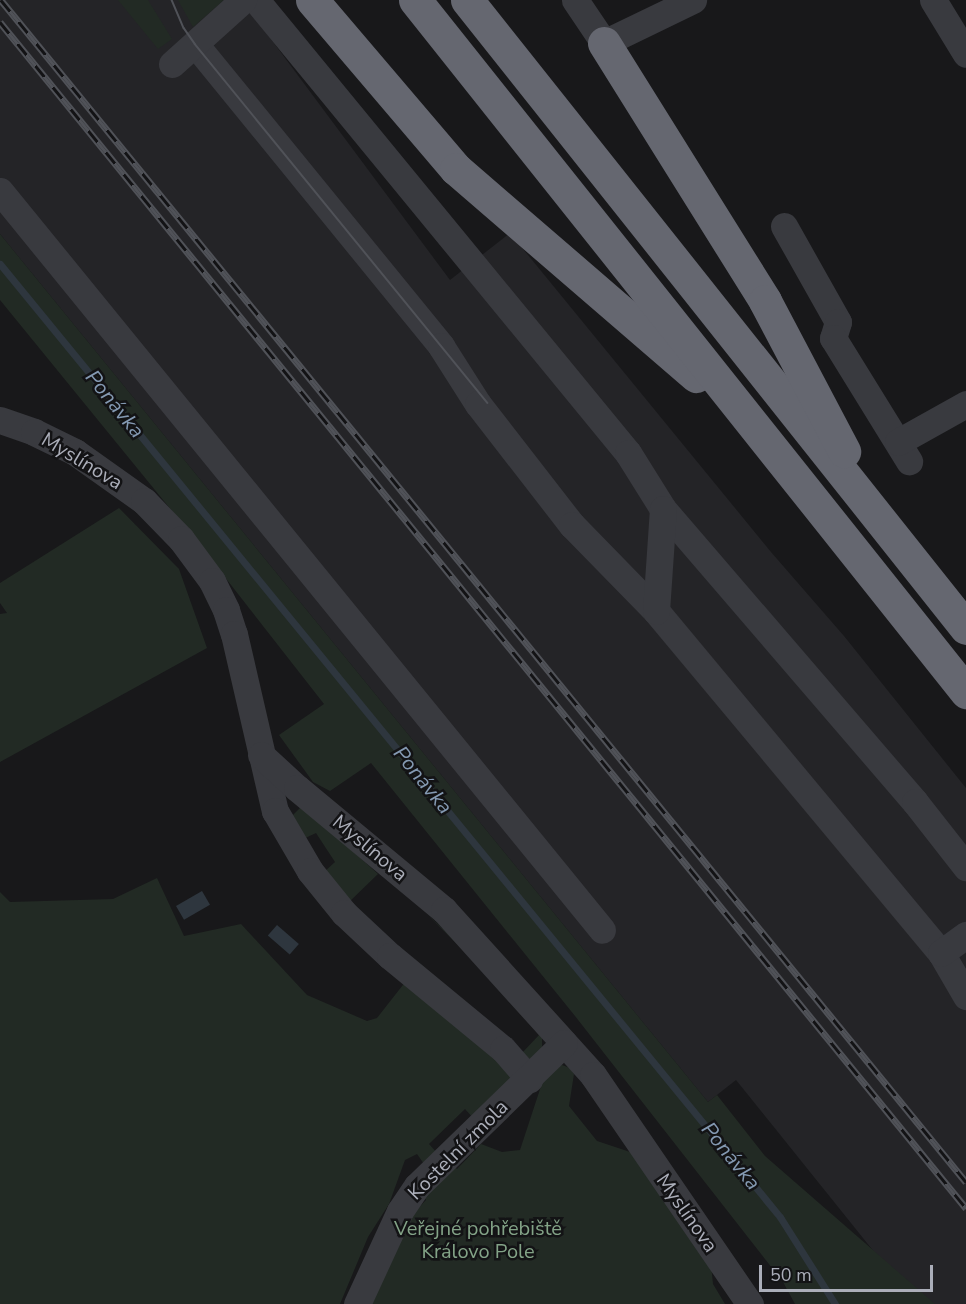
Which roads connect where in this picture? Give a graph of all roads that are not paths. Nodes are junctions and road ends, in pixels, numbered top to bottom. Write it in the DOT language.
graph roads {
  1 [pos="243,0"];
  2 [pos="256,0"];
  3 [pos="312,0"];
  4 [pos="416,0"];
  5 [pos="467,0"];
  6 [pos="575,0"];
  7 [pos="693,0"];
  8 [pos="933,0"];
  9 [pos="603,43"];
  10 [pos="195,44"];
  11 [pos="966,54"];
  12 [pos="172,64"];
  13 [pos="0,191"];
  14 [pos="784,226"];
  15 [pos="966,404"];
  16 [pos="0,420"];
  17 [pos="755,427"];
  18 [pos="663,509"];
  19 [pos="883,524"];
  20 [pos="656,611"];
  21 [pos="966,628"];
  22 [pos="966,692"];
  23 [pos="261,754"];
  24 [pos="966,867"];
  25 [pos="602,930"];
  26 [pos="966,935"];
  27 [pos="941,953"];
  28 [pos="966,996"];
  29 [pos="564,1043"];
  30 [pos="529,1078"];
  31 [pos="357,1304"];
  32 [pos="750,1304"];
  1 -- 10 [label="street"];
  2 -- 18 [label="street"];
  3 -- 17 [label="highway"];
  4 -- 17 [label="highway"];
  5 -- 19 [label="highway"];
  6 -- 9 [label="street"];
  7 -- 9 [label="street"];
  8 -- 11 [label="street"];
  9 -- 19 [label="highway"];
  10 -- 12 [label="street"];
  10 -- 20 [label="street"];
  13 -- 25 [label="street"];
  14 -- 15 [label="street"];
  16 -- 23 [label="street, Myslínova"];
  17 -- 22 [label="highway"];
  18 -- 20 [label="street"];
  18 -- 24 [label="street"];
  19 -- 21 [label="highway"];
  20 -- 27 [label="street"];
  23 -- 29 [label="street, Myslínova"];
  23 -- 30 [label="street"];
  26 -- 27 [label="street"];
  27 -- 28 [label="street"];
  29 -- 30 [label="street, Kostelní zmola"];
  29 -- 32 [label="street, Myslínova"];
  30 -- 31 [label="street, Kostelní zmola"];
}
